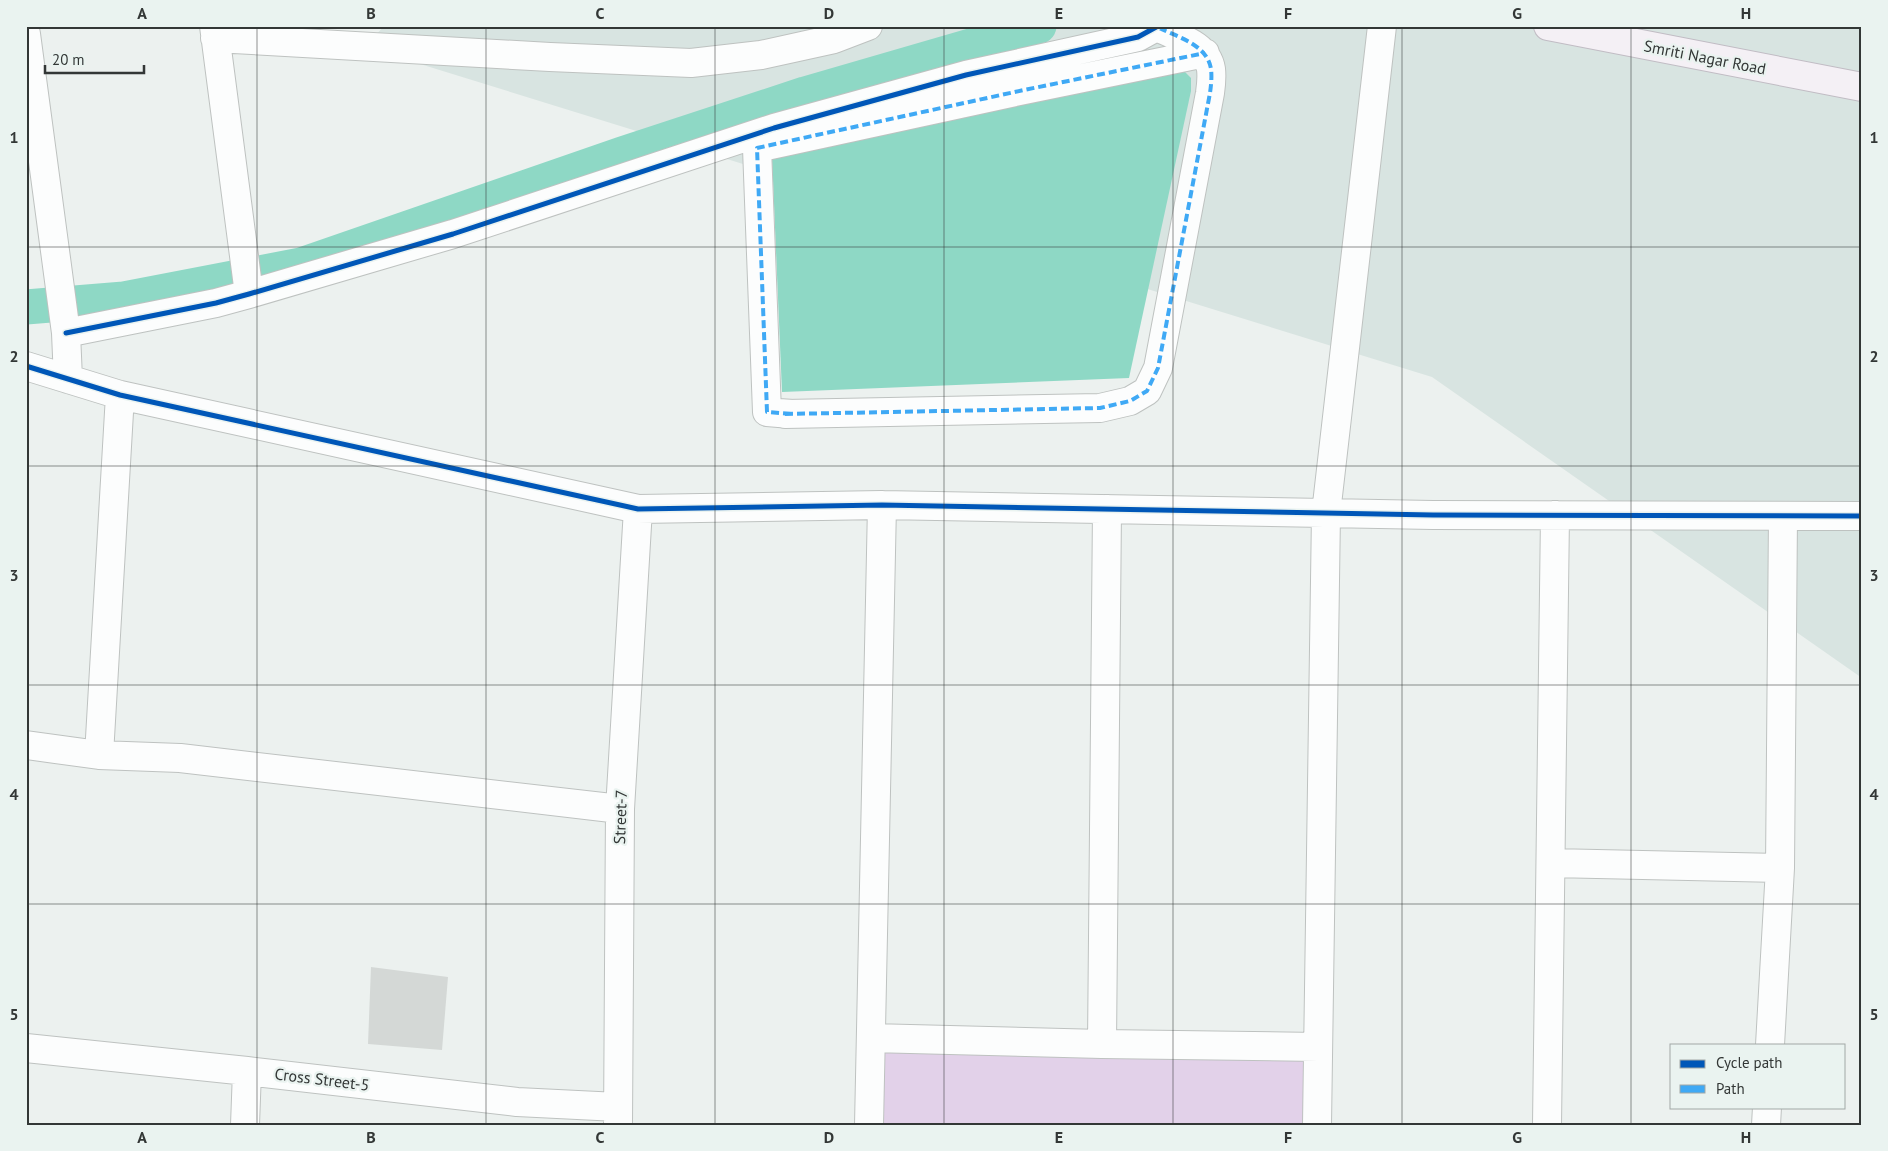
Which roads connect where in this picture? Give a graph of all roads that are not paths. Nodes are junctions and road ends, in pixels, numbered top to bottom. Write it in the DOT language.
graph roads {
  1 [pos="868,26"];
  2 [pos="1382,26"];
  3 [pos="1548,26"];
  4 [pos="1158,27"];
  5 [pos="214,32"];
  6 [pos="26,34"];
  7 [pos="1205,53"];
  8 [pos="1862,88"];
  9 [pos="747,137"];
  10 [pos="35,161"];
  11 [pos="249,294"];
  12 [pos="66,333"];
  13 [pos="26,366"];
  14 [pos="753,368"];
  15 [pos="68,379"];
  16 [pos="120,395"];
  17 [pos="882,505"];
  18 [pos="638,509"];
  19 [pos="1106,509"];
  20 [pos="1326,513"];
  21 [pos="1555,515"];
  22 [pos="1783,516"];
  23 [pos="1862,516"];
  24 [pos="26,745"];
  25 [pos="100,754"];
  26 [pos="620,810"];
  27 [pos="1551,864"];
  28 [pos="1780,868"];
  29 [pos="871,1038"];
  30 [pos="1102,1044"];
  31 [pos="1770,1044"];
  32 [pos="1318,1047"];
  33 [pos="26,1048"];
  34 [pos="247,1070"];
  35 [pos="1767,1108"];
  36 [pos="618,1116"];
  37 [pos="245,1125"];
  38 [pos="869,1125"];
  39 [pos="1317,1125"];
  40 [pos="1547,1125"];
  41 [pos="1766,1125"];
  1 -- 5 [label="street"];
  2 -- 20 [label="street"];
  3 -- 8 [label="main road, Smriti Nagar Road"];
  4 -- 7 [label="street"];
  4 -- 9 [label="street"];
  5 -- 11 [label="street"];
  6 -- 10 [label="street"];
  7 -- 7 [label="street"];
  9 -- 11 [label="street"];
  9 -- 14 [label="street"];
  10 -- 12 [label="street"];
  11 -- 12 [label="street"];
  12 -- 15 [label="street"];
  13 -- 15 [label="street"];
  15 -- 16 [label="street"];
  16 -- 18 [label="street"];
  16 -- 25 [label="street"];
  17 -- 18 [label="street"];
  17 -- 19 [label="street"];
  17 -- 29 [label="street"];
  18 -- 26 [label="street, Street-7"];
  19 -- 20 [label="street"];
  19 -- 30 [label="street"];
  20 -- 21 [label="street"];
  20 -- 32 [label="street"];
  21 -- 22 [label="street"];
  21 -- 27 [label="street"];
  22 -- 23 [label="street"];
  22 -- 28 [label="street"];
  24 -- 25 [label="street"];
  25 -- 26 [label="street"];
  26 -- 36 [label="street, Street-7"];
  27 -- 28 [label="street"];
  27 -- 40 [label="street"];
  28 -- 31 [label="street"];
  29 -- 30 [label="street"];
  29 -- 38 [label="street"];
  30 -- 32 [label="street"];
  32 -- 39 [label="street"];
  33 -- 34 [label="street, Cross Street-5"];
  34 -- 36 [label="street, Cross Street-5"];
  34 -- 37 [label="street"];
  35 -- 41 [label="street"];
}
